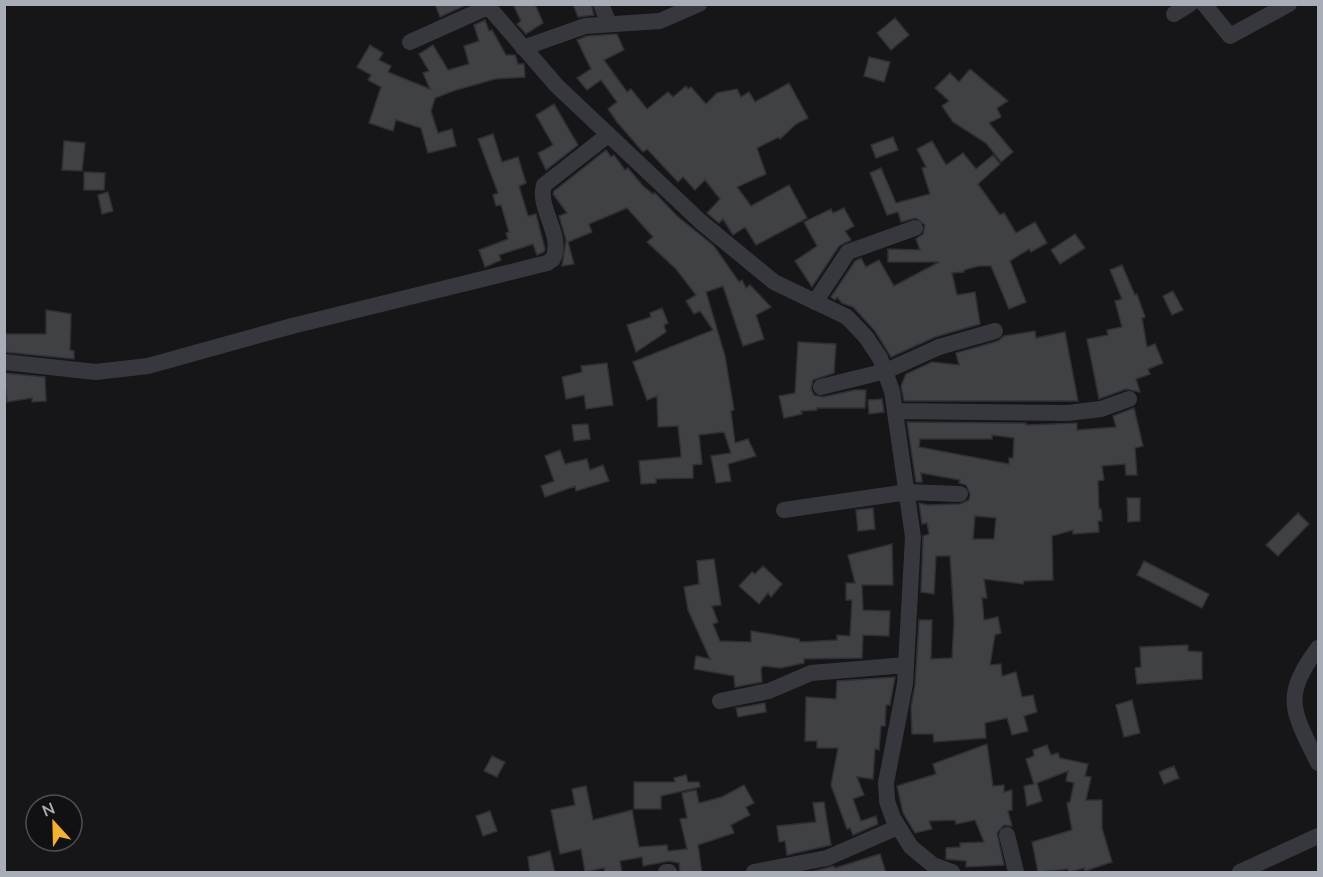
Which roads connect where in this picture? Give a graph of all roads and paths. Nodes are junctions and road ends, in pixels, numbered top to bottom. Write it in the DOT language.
graph roads {
  1 [pos="601,4"];
  2 [pos="699,4"];
  3 [pos="1190,4"];
  4 [pos="1204,4"];
  5 [pos="1289,4"];
  6 [pos="487,6"];
  7 [pos="1174,14"];
  8 [pos="609,24"];
  9 [pos="410,42"];
  10 [pos="524,48"];
  11 [pos="608,135"];
  12 [pos="915,228"];
  13 [pos="815,302"];
  14 [pos="995,331"];
  15 [pos="4,362"];
  16 [pos="886,371"];
  17 [pos="821,387"];
  18 [pos="1129,399"];
  19 [pos="896,411"];
  20 [pos="908,492"];
  21 [pos="960,494"];
  22 [pos="784,510"];
  23 [pos="1318,648"];
  24 [pos="906,665"];
  25 [pos="720,701"];
  26 [pos="1318,763"];
  27 [pos="898,827"];
  28 [pos="1007,834"];
  29 [pos="1318,836"];
  30 [pos="754,873"];
  31 [pos="952,873"];
  32 [pos="1016,873"];
  33 [pos="1240,873"];
  1 -- 8 [label="street"];
  2 -- 8 [label="street"];
  3 -- 7 [label="street"];
  4 -- 5 [label="street"];
  6 -- 9 [label="street"];
  6 -- 10 [label="street"];
  8 -- 10 [label="street"];
  10 -- 11 [label="street"];
  11 -- 13 [label="street"];
  11 -- 15 [label="street"];
  12 -- 13 [label="street"];
  13 -- 16 [label="street"];
  14 -- 16 [label="street"];
  16 -- 17 [label="street"];
  16 -- 19 [label="street"];
  18 -- 19 [label="street"];
  19 -- 20 [label="street"];
  20 -- 21 [label="street"];
  20 -- 22 [label="street"];
  20 -- 24 [label="street"];
  23 -- 26 [label="street"];
  24 -- 25 [label="street"];
  24 -- 27 [label="street"];
  27 -- 30 [label="street"];
  27 -- 31 [label="street"];
  28 -- 32 [label="street"];
  29 -- 33 [label="street"];
}
